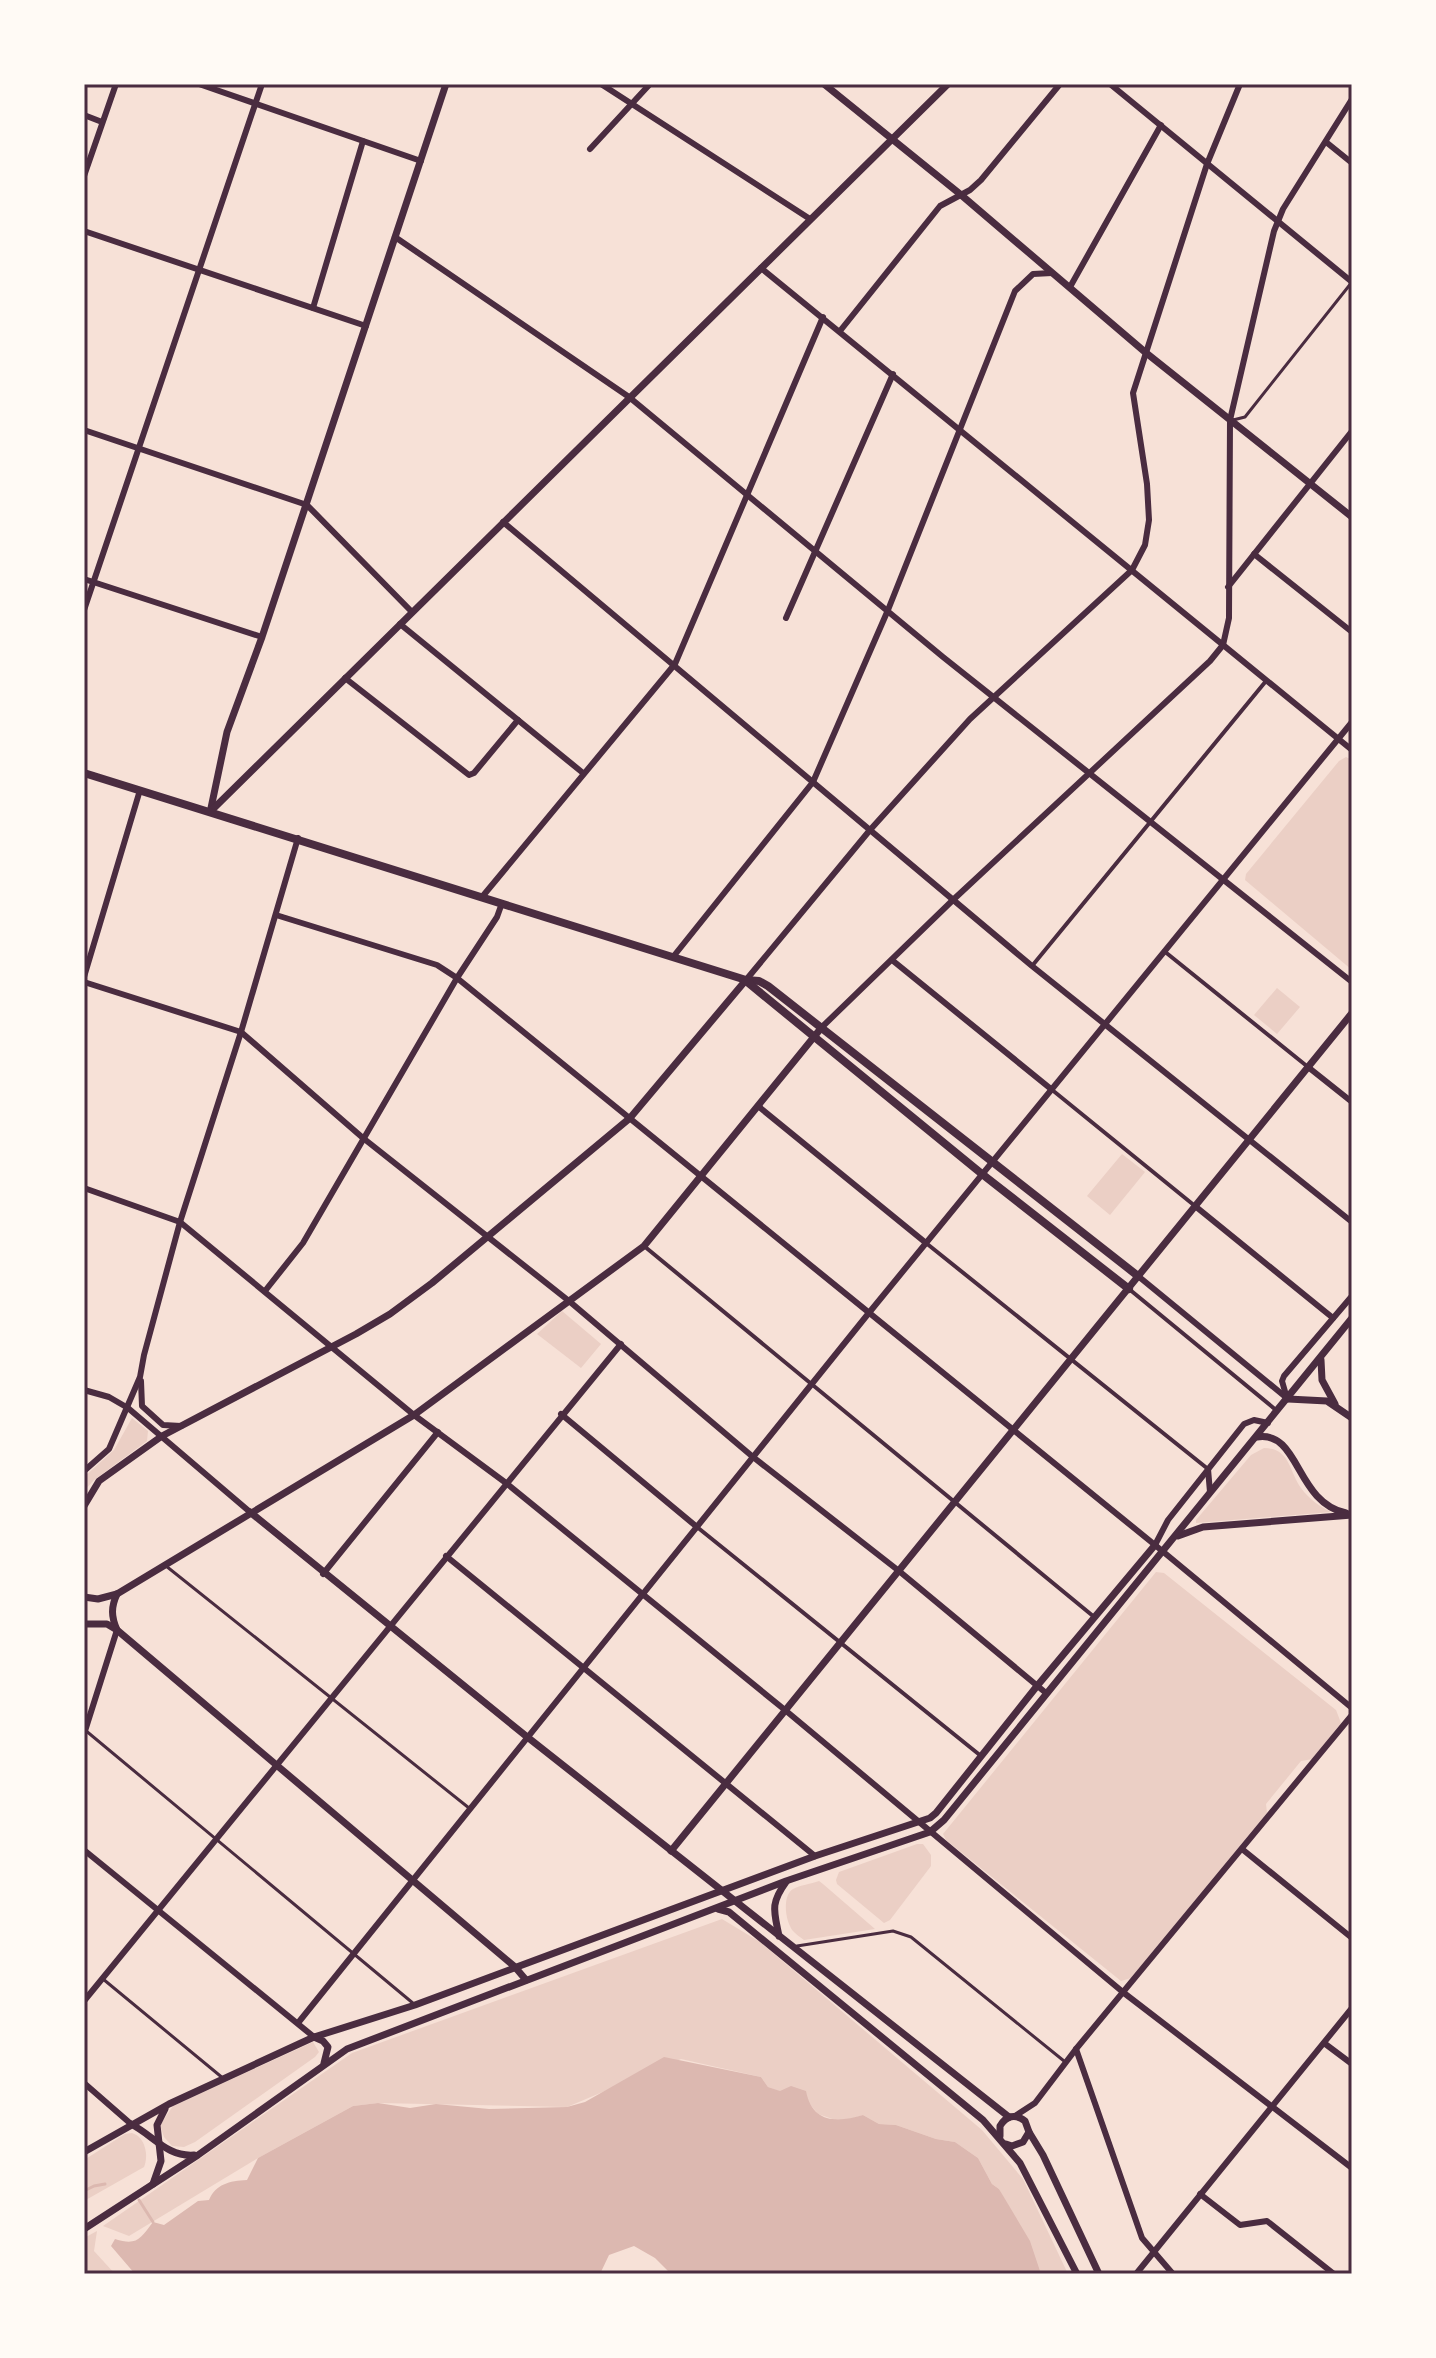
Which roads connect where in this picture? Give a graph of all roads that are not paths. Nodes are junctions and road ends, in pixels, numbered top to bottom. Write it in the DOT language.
graph roads {
  1 [pos="116,84"];
  2 [pos="199,84"];
  3 [pos="262,84"];
  4 [pos="446,84"];
  5 [pos="601,84"];
  6 [pos="650,84"];
  7 [pos="824,84"];
  8 [pos="948,84"];
  9 [pos="1060,84"];
  10 [pos="1110,84"];
  11 [pos="1240,84"];
  12 [pos="1352,99"];
  13 [pos="630,103"];
  14 [pos="255,104"];
  15 [pos="84,115"];
  16 [pos="102,122"];
  17 [pos="1161,125"];
  18 [pos="893,138"];
  19 [pos="363,141"];
  20 [pos="1326,142"];
  21 [pos="590,149"];
  22 [pos="421,161"];
  23 [pos="1352,163"];
  24 [pos="1207,164"];
  25 [pos="84,176"];
  26 [pos="960,194"];
  27 [pos="810,219"];
  28 [pos="1277,222"];
  29 [pos="84,231"];
  30 [pos="395,237"];
  31 [pos="761,268"];
  32 [pos="199,270"];
  33 [pos="1052,273"];
  34 [pos="1352,282"];
  35 [pos="1070,287"];
  36 [pos="313,308"];
  37 [pos="823,317"];
  38 [pos="366,326"];
  39 [pos="840,331"];
  40 [pos="1145,352"];
  41 [pos="893,374"];
  42 [pos="629,397"];
  43 [pos="1230,420"];
  44 [pos="84,430"];
  45 [pos="960,430"];
  46 [pos="1352,431"];
  47 [pos="139,449"];
  48 [pos="1311,484"];
  49 [pos="747,495"];
  50 [pos="307,505"];
  51 [pos="1352,517"];
  52 [pos="503,522"];
  53 [pos="816,552"];
  54 [pos="1254,554"];
  55 [pos="1132,570"];
  56 [pos="84,579"];
  57 [pos="93,582"];
  58 [pos="1228,587"];
  59 [pos="84,610"];
  60 [pos="888,610"];
  61 [pos="412,612"];
  62 [pos="786,618"];
  63 [pos="400,624"];
  64 [pos="1352,632"];
  65 [pos="262,637"];
  66 [pos="1223,645"];
  67 [pos="675,664"];
  68 [pos="345,678"];
  69 [pos="1266,681"];
  70 [pos="992,696"];
  71 [pos="518,720"];
  72 [pos="1352,722"];
  73 [pos="1338,739"];
  74 [pos="1352,750"];
  75 [pos="84,773"];
  76 [pos="583,773"];
  77 [pos="1089,774"];
  78 [pos="813,782"];
  79 [pos="140,790"];
  80 [pos="211,811"];
  81 [pos="1151,821"];
  82 [pos="870,830"];
  83 [pos="298,838"];
  84 [pos="1223,879"];
  85 [pos="482,897"];
  86 [pos="954,899"];
  87 [pos="502,903"];
  88 [pos="276,915"];
  89 [pos="1164,951"];
  90 [pos="673,957"];
  91 [pos="892,960"];
  92 [pos="1032,966"];
  93 [pos="457,978"];
  94 [pos="84,980"];
  95 [pos="746,980"];
  96 [pos="1352,982"];
  97 [pos="1352,1013"];
  98 [pos="1105,1023"];
  99 [pos="822,1027"];
  100 [pos="241,1032"];
  101 [pos="814,1037"];
  102 [pos="1308,1067"];
  103 [pos="1051,1089"];
  104 [pos="1352,1102"];
  105 [pos="758,1106"];
  106 [pos="630,1118"];
  107 [pos="363,1138"];
  108 [pos="1249,1140"];
  109 [pos="993,1162"];
  110 [pos="982,1174"];
  111 [pos="701,1177"];
  112 [pos="84,1188"];
  113 [pos="1195,1206"];
  114 [pos="180,1222"];
  115 [pos="1352,1222"];
  116 [pos="487,1237"];
  117 [pos="926,1243"];
  118 [pos="644,1246"];
  119 [pos="1138,1276"];
  120 [pos="1129,1289"];
  121 [pos="265,1291"];
  122 [pos="1352,1296"];
  123 [pos="569,1301"];
  124 [pos="868,1314"];
  125 [pos="1352,1318"];
  126 [pos="1330,1321"];
  127 [pos="621,1344"];
  128 [pos="1330,1345"];
  129 [pos="333,1346"];
  130 [pos="1322,1356"];
  131 [pos="1071,1360"];
  132 [pos="140,1377"];
  133 [pos="812,1384"];
  134 [pos="84,1390"];
  135 [pos="1288,1399"];
  136 [pos="1336,1405"];
  137 [pos="128,1408"];
  138 [pos="1277,1411"];
  139 [pos="561,1414"];
  140 [pos="414,1415"];
  141 [pos="1352,1418"];
  142 [pos="1268,1423"];
  143 [pos="181,1426"];
  144 [pos="1014,1430"];
  145 [pos="438,1432"];
  146 [pos="162,1436"];
  147 [pos="1257,1437"];
  148 [pos="753,1457"];
  149 [pos="1208,1469"];
  150 [pos="84,1471"];
  151 [pos="506,1483"];
  152 [pos="1210,1492"];
  153 [pos="955,1502"];
  154 [pos="84,1506"];
  155 [pos="250,1512"];
  156 [pos="1352,1515"];
  157 [pos="697,1527"];
  158 [pos="1172,1539"];
  159 [pos="1155,1545"];
  160 [pos="1163,1552"];
  161 [pos="446,1556"];
  162 [pos="165,1565"];
  163 [pos="899,1571"];
  164 [pos="323,1574"];
  165 [pos="117,1594"];
  166 [pos="642,1594"];
  167 [pos="84,1597"];
  168 [pos="1095,1617"];
  169 [pos="84,1624"];
  170 [pos="389,1627"];
  171 [pos="117,1630"];
  172 [pos="840,1642"];
  173 [pos="584,1668"];
  174 [pos="1037,1686"];
  175 [pos="1046,1693"];
  176 [pos="331,1697"];
  177 [pos="1352,1708"];
  178 [pos="785,1710"];
  179 [pos="1352,1715"];
  180 [pos="85,1732"];
  181 [pos="526,1736"];
  182 [pos="981,1756"];
  183 [pos="276,1765"];
  184 [pos="725,1783"];
  185 [pos="469,1808"];
  186 [pos="919,1822"];
  187 [pos="930,1832"];
  188 [pos="217,1840"];
  189 [pos="1242,1849"];
  190 [pos="84,1850"];
  191 [pos="671,1851"];
  192 [pos="815,1856"];
  193 [pos="413,1881"];
  194 [pos="786,1881"];
  195 [pos="722,1891"];
  196 [pos="736,1902"];
  197 [pos="716,1909"];
  198 [pos="157,1910"];
  199 [pos="779,1936"];
  200 [pos="1352,1938"];
  201 [pos="793,1947"];
  202 [pos="354,1954"];
  203 [pos="515,1967"];
  204 [pos="102,1978"];
  205 [pos="526,1980"];
  206 [pos="1124,1993"];
  207 [pos="84,2001"];
  208 [pos="415,2005"];
  209 [pos="1352,2008"];
  210 [pos="298,2023"];
  211 [pos="314,2037"];
  212 [pos="1324,2043"];
  213 [pos="1076,2049"];
  214 [pos="1065,2062"];
  215 [pos="1352,2064"];
  216 [pos="323,2065"];
  217 [pos="224,2079"];
  218 [pos="84,2083"];
  219 [pos="1035,2103"];
  220 [pos="169,2104"];
  221 [pos="1271,2106"];
  222 [pos="1012,2116"];
  223 [pos="131,2124"];
  224 [pos="1028,2129"];
  225 [pos="157,2140"];
  226 [pos="1003,2141"];
  227 [pos="84,2152"];
  228 [pos="198,2155"];
  229 [pos="1352,2168"];
  230 [pos="152,2186"];
  231 [pos="1200,2194"];
  232 [pos="84,2229"];
  233 [pos="1153,2253"];
  234 [pos="1077,2274"];
  235 [pos="1099,2274"];
  236 [pos="1136,2274"];
  237 [pos="1173,2274"];
  238 [pos="1334,2274"];
  1 -- 16 [label="street"];
  2 -- 14 [label="street"];
  3 -- 14 [label="street"];
  4 -- 22 [label="street"];
  5 -- 13 [label="street"];
  6 -- 13 [label="street"];
  7 -- 18 [label="street"];
  8 -- 18 [label="street"];
  9 -- 26 [label="street"];
  10 -- 17 [label="street"];
  11 -- 24 [label="street"];
  12 -- 20 [label="street"];
  13 -- 21 [label="street"];
  13 -- 27 [label="street"];
  14 -- 19 [label="street"];
  14 -- 32 [label="street"];
  15 -- 16 [label="street"];
  16 -- 25 [label="street"];
  17 -- 24 [label="street"];
  17 -- 35 [label="street"];
  18 -- 26 [label="street"];
  18 -- 27 [label="street"];
  19 -- 22 [label="street"];
  19 -- 36 [label="street"];
  20 -- 23 [label="street"];
  20 -- 28 [label="street"];
  22 -- 30 [label="street"];
  24 -- 28 [label="street"];
  24 -- 40 [label="street"];
  26 -- 33 [label="street"];
  26 -- 39 [label="street"];
  27 -- 31 [label="street"];
  28 -- 34 [label="street"];
  28 -- 43 [label="street"];
  29 -- 32 [label="street"];
  30 -- 38 [label="street"];
  30 -- 42 [label="street"];
  31 -- 37 [label="street"];
  31 -- 42 [label="street"];
  32 -- 36 [label="street"];
  32 -- 47 [label="street"];
  33 -- 35 [label="street"];
  33 -- 45 [label="street"];
  34 -- 43 [label="lane"];
  35 -- 40 [label="street"];
  36 -- 38 [label="street"];
  37 -- 39 [label="street"];
  37 -- 49 [label="street"];
  38 -- 50 [label="street"];
  39 -- 41 [label="street"];
  40 -- 43 [label="street"];
  40 -- 55 [label="street"];
  41 -- 45 [label="street"];
  41 -- 53 [label="street"];
  42 -- 49 [label="street"];
  42 -- 52 [label="street"];
  43 -- 48 [label="street"];
  43 -- 58 [label="street"];
  44 -- 47 [label="street"];
  45 -- 55 [label="street"];
  45 -- 60 [label="street"];
  46 -- 48 [label="street"];
  47 -- 50 [label="street"];
  47 -- 57 [label="street"];
  48 -- 51 [label="street"];
  48 -- 54 [label="street"];
  49 -- 53 [label="street"];
  49 -- 67 [label="street"];
  50 -- 61 [label="street"];
  50 -- 65 [label="street"];
  52 -- 61 [label="street"];
  52 -- 67 [label="street"];
  53 -- 60 [label="street"];
  53 -- 62 [label="street"];
  54 -- 58 [label="street"];
  54 -- 64 [label="street"];
  55 -- 66 [label="street"];
  55 -- 70 [label="street"];
  56 -- 57 [label="street"];
  57 -- 59 [label="street"];
  57 -- 65 [label="street"];
  58 -- 66 [label="street"];
  60 -- 70 [label="street"];
  60 -- 78 [label="street"];
  61 -- 63 [label="street"];
  63 -- 68 [label="street"];
  63 -- 71 [label="street"];
  65 -- 80 [label="street"];
  66 -- 69 [label="street"];
  66 -- 77 [label="street"];
  67 -- 76 [label="street"];
  67 -- 78 [label="street"];
  68 -- 71 [label="street"];
  68 -- 80 [label="street"];
  69 -- 73 [label="street"];
  69 -- 81 [label="street"];
  70 -- 77 [label="street"];
  70 -- 82 [label="street"];
  71 -- 76 [label="street"];
  72 -- 73 [label="street"];
  73 -- 74 [label="street"];
  73 -- 84 [label="street"];
  75 -- 79 [label="main road"];
  76 -- 85 [label="street"];
  77 -- 81 [label="street"];
  77 -- 86 [label="street"];
  78 -- 82 [label="street"];
  78 -- 90 [label="street"];
  79 -- 80 [label="main road"];
  79 -- 94 [label="street"];
  80 -- 83 [label="main road"];
  81 -- 84 [label="street"];
  81 -- 92 [label="street"];
  82 -- 86 [label="street"];
  82 -- 95 [label="street"];
  83 -- 85 [label="main road"];
  83 -- 88 [label="street"];
  84 -- 89 [label="street"];
  84 -- 96 [label="street"];
  85 -- 87 [label="main road"];
  86 -- 91 [label="street"];
  86 -- 92 [label="street"];
  87 -- 90 [label="main road"];
  87 -- 93 [label="street"];
  88 -- 93 [label="street"];
  88 -- 100 [label="street"];
  89 -- 98 [label="street"];
  89 -- 102 [label="street"];
  90 -- 95 [label="main road"];
  91 -- 99 [label="street"];
  91 -- 103 [label="street"];
  92 -- 98 [label="street"];
  93 -- 106 [label="street"];
  93 -- 107 [label="street"];
  94 -- 100 [label="street"];
  95 -- 99 [label="main road"];
  95 -- 101 [label="main road"];
  95 -- 106 [label="street"];
  97 -- 102 [label="street"];
  98 -- 103 [label="street"];
  98 -- 108 [label="street"];
  99 -- 101 [label="street"];
  99 -- 109 [label="main road"];
  100 -- 107 [label="street"];
  100 -- 114 [label="street"];
  101 -- 105 [label="street"];
  101 -- 110 [label="main road"];
  102 -- 104 [label="street"];
  102 -- 108 [label="street"];
  103 -- 109 [label="street"];
  103 -- 113 [label="street"];
  105 -- 111 [label="street"];
  105 -- 117 [label="street"];
  106 -- 111 [label="street"];
  106 -- 116 [label="street"];
  107 -- 116 [label="street"];
  107 -- 121 [label="street"];
  108 -- 113 [label="street"];
  108 -- 115 [label="street"];
  109 -- 110 [label="street"];
  109 -- 119 [label="main road"];
  110 -- 117 [label="street"];
  110 -- 120 [label="main road"];
  111 -- 118 [label="street"];
  111 -- 124 [label="street"];
  112 -- 114 [label="street"];
  113 -- 119 [label="street"];
  113 -- 126 [label="street"];
  114 -- 121 [label="street"];
  114 -- 132 [label="street"];
  116 -- 123 [label="street"];
  116 -- 129 [label="street"];
  117 -- 124 [label="street"];
  117 -- 131 [label="street"];
  118 -- 123 [label="street"];
  118 -- 133 [label="street"];
  119 -- 120 [label="street"];
  119 -- 135 [label="street"];
  120 -- 131 [label="street"];
  120 -- 138 [label="street"];
  121 -- 129 [label="street"];
  122 -- 126 [label="street"];
  123 -- 127 [label="street"];
  123 -- 140 [label="street"];
  124 -- 133 [label="street"];
  124 -- 144 [label="street"];
  125 -- 128 [label="street"];
  126 -- 128 [label="street"];
  126 -- 135 [label="street"];
  127 -- 139 [label="street"];
  127 -- 148 [label="street"];
  128 -- 130 [label="street"];
  129 -- 140 [label="street"];
  129 -- 143 [label="street"];
  130 -- 135 [label="street"];
  130 -- 136 [label="street"];
  131 -- 144 [label="street"];
  131 -- 149 [label="street"];
  132 -- 137 [label="street"];
  132 -- 143 [label="street"];
  133 -- 148 [label="street"];
  133 -- 153 [label="street"];
  134 -- 137 [label="street"];
  135 -- 136 [label="street"];
  135 -- 138 [label="street"];
  136 -- 141 [label="street"];
  137 -- 146 [label="street"];
  137 -- 150 [label="street"];
  138 -- 142 [label="street"];
  139 -- 151 [label="street"];
  139 -- 157 [label="street"];
  140 -- 145 [label="street"];
  140 -- 155 [label="street"];
  142 -- 147 [label="street"];
  142 -- 149 [label="street"];
  143 -- 146 [label="street"];
  144 -- 153 [label="street"];
  144 -- 159 [label="street"];
  145 -- 151 [label="street"];
  145 -- 164 [label="street"];
  146 -- 154 [label="street"];
  146 -- 155 [label="street"];
  147 -- 152 [label="street"];
  147 -- 156 [label="street"];
  148 -- 157 [label="street"];
  148 -- 163 [label="street"];
  149 -- 152 [label="street"];
  149 -- 159 [label="street"];
  151 -- 161 [label="street"];
  151 -- 166 [label="street"];
  152 -- 158 [label="street"];
  153 -- 163 [label="street"];
  153 -- 168 [label="street"];
  155 -- 162 [label="street"];
  155 -- 164 [label="street"];
  156 -- 158 [label="street"];
  157 -- 166 [label="street"];
  157 -- 172 [label="street"];
  158 -- 160 [label="street"];
  159 -- 160 [label="street"];
  159 -- 168 [label="street"];
  160 -- 175 [label="street"];
  160 -- 177 [label="street"];
  161 -- 170 [label="street"];
  161 -- 173 [label="street"];
  162 -- 165 [label="street"];
  162 -- 176 [label="lane"];
  163 -- 172 [label="street"];
  163 -- 174 [label="street"];
  164 -- 170 [label="street"];
  165 -- 167 [label="street"];
  165 -- 171 [label="street"];
  166 -- 173 [label="street"];
  166 -- 178 [label="street"];
  168 -- 174 [label="street"];
  169 -- 171 [label="street"];
  170 -- 176 [label="street"];
  170 -- 181 [label="street"];
  171 -- 180 [label="street"];
  171 -- 183 [label="street"];
  172 -- 178 [label="street"];
  172 -- 182 [label="street"];
  173 -- 181 [label="street"];
  173 -- 184 [label="street"];
  174 -- 175 [label="street"];
  174 -- 182 [label="street"];
  175 -- 187 [label="street"];
  176 -- 183 [label="street"];
  176 -- 185 [label="lane"];
  178 -- 184 [label="street"];
  178 -- 186 [label="street"];
  179 -- 189 [label="street"];
  180 -- 188 [label="lane"];
  181 -- 185 [label="street"];
  181 -- 191 [label="street"];
  182 -- 186 [label="street"];
  183 -- 188 [label="street"];
  183 -- 193 [label="street"];
  184 -- 191 [label="street"];
  184 -- 192 [label="street"];
  185 -- 193 [label="street"];
  186 -- 187 [label="street"];
  186 -- 192 [label="street"];
  187 -- 194 [label="street"];
  187 -- 206 [label="street"];
  188 -- 198 [label="street"];
  188 -- 202 [label="lane"];
  189 -- 200 [label="street"];
  189 -- 206 [label="street"];
  190 -- 198 [label="street"];
  191 -- 195 [label="street"];
  192 -- 195 [label="street"];
  193 -- 202 [label="street"];
  193 -- 203 [label="street"];
  194 -- 196 [label="street"];
  194 -- 199 [label="street"];
  195 -- 196 [label="street"];
  195 -- 203 [label="street"];
  196 -- 197 [label="street"];
  196 -- 199 [label="street"];
  197 -- 205 [label="street"];
  197 -- 226 [label="street"];
  198 -- 204 [label="street"];
  198 -- 210 [label="street"];
  199 -- 201 [label="street"];
  201 -- 214 [label="lane"];
  201 -- 222 [label="street"];
  202 -- 208 [label="lane"];
  202 -- 210 [label="street"];
  203 -- 205 [label="street"];
  203 -- 208 [label="street"];
  204 -- 207 [label="street"];
  204 -- 217 [label="lane"];
  205 -- 216 [label="street"];
  206 -- 213 [label="street"];
  206 -- 221 [label="street"];
  208 -- 211 [label="street"];
  209 -- 212 [label="street"];
  210 -- 211 [label="street"];
  211 -- 216 [label="street"];
  211 -- 217 [label="street"];
  212 -- 215 [label="street"];
  212 -- 221 [label="street"];
  213 -- 214 [label="street"];
  213 -- 233 [label="street"];
  214 -- 219 [label="street"];
  216 -- 228 [label="street"];
  217 -- 220 [label="street"];
  218 -- 223 [label="street"];
  219 -- 222 [label="street"];
  219 -- 224 [label="street"];
  220 -- 223 [label="street"];
  220 -- 225 [label="street"];
  221 -- 229 [label="street"];
  221 -- 231 [label="street"];
  222 -- 224 [label="street"];
  222 -- 226 [label="street"];
  223 -- 225 [label="street"];
  223 -- 227 [label="street"];
  224 -- 226 [label="street"];
  224 -- 235 [label="street"];
  225 -- 228 [label="street"];
  225 -- 230 [label="street"];
  226 -- 234 [label="street"];
  228 -- 230 [label="street"];
  230 -- 232 [label="street"];
  231 -- 233 [label="street"];
  231 -- 238 [label="street"];
  233 -- 236 [label="street"];
  233 -- 237 [label="street"];
}
